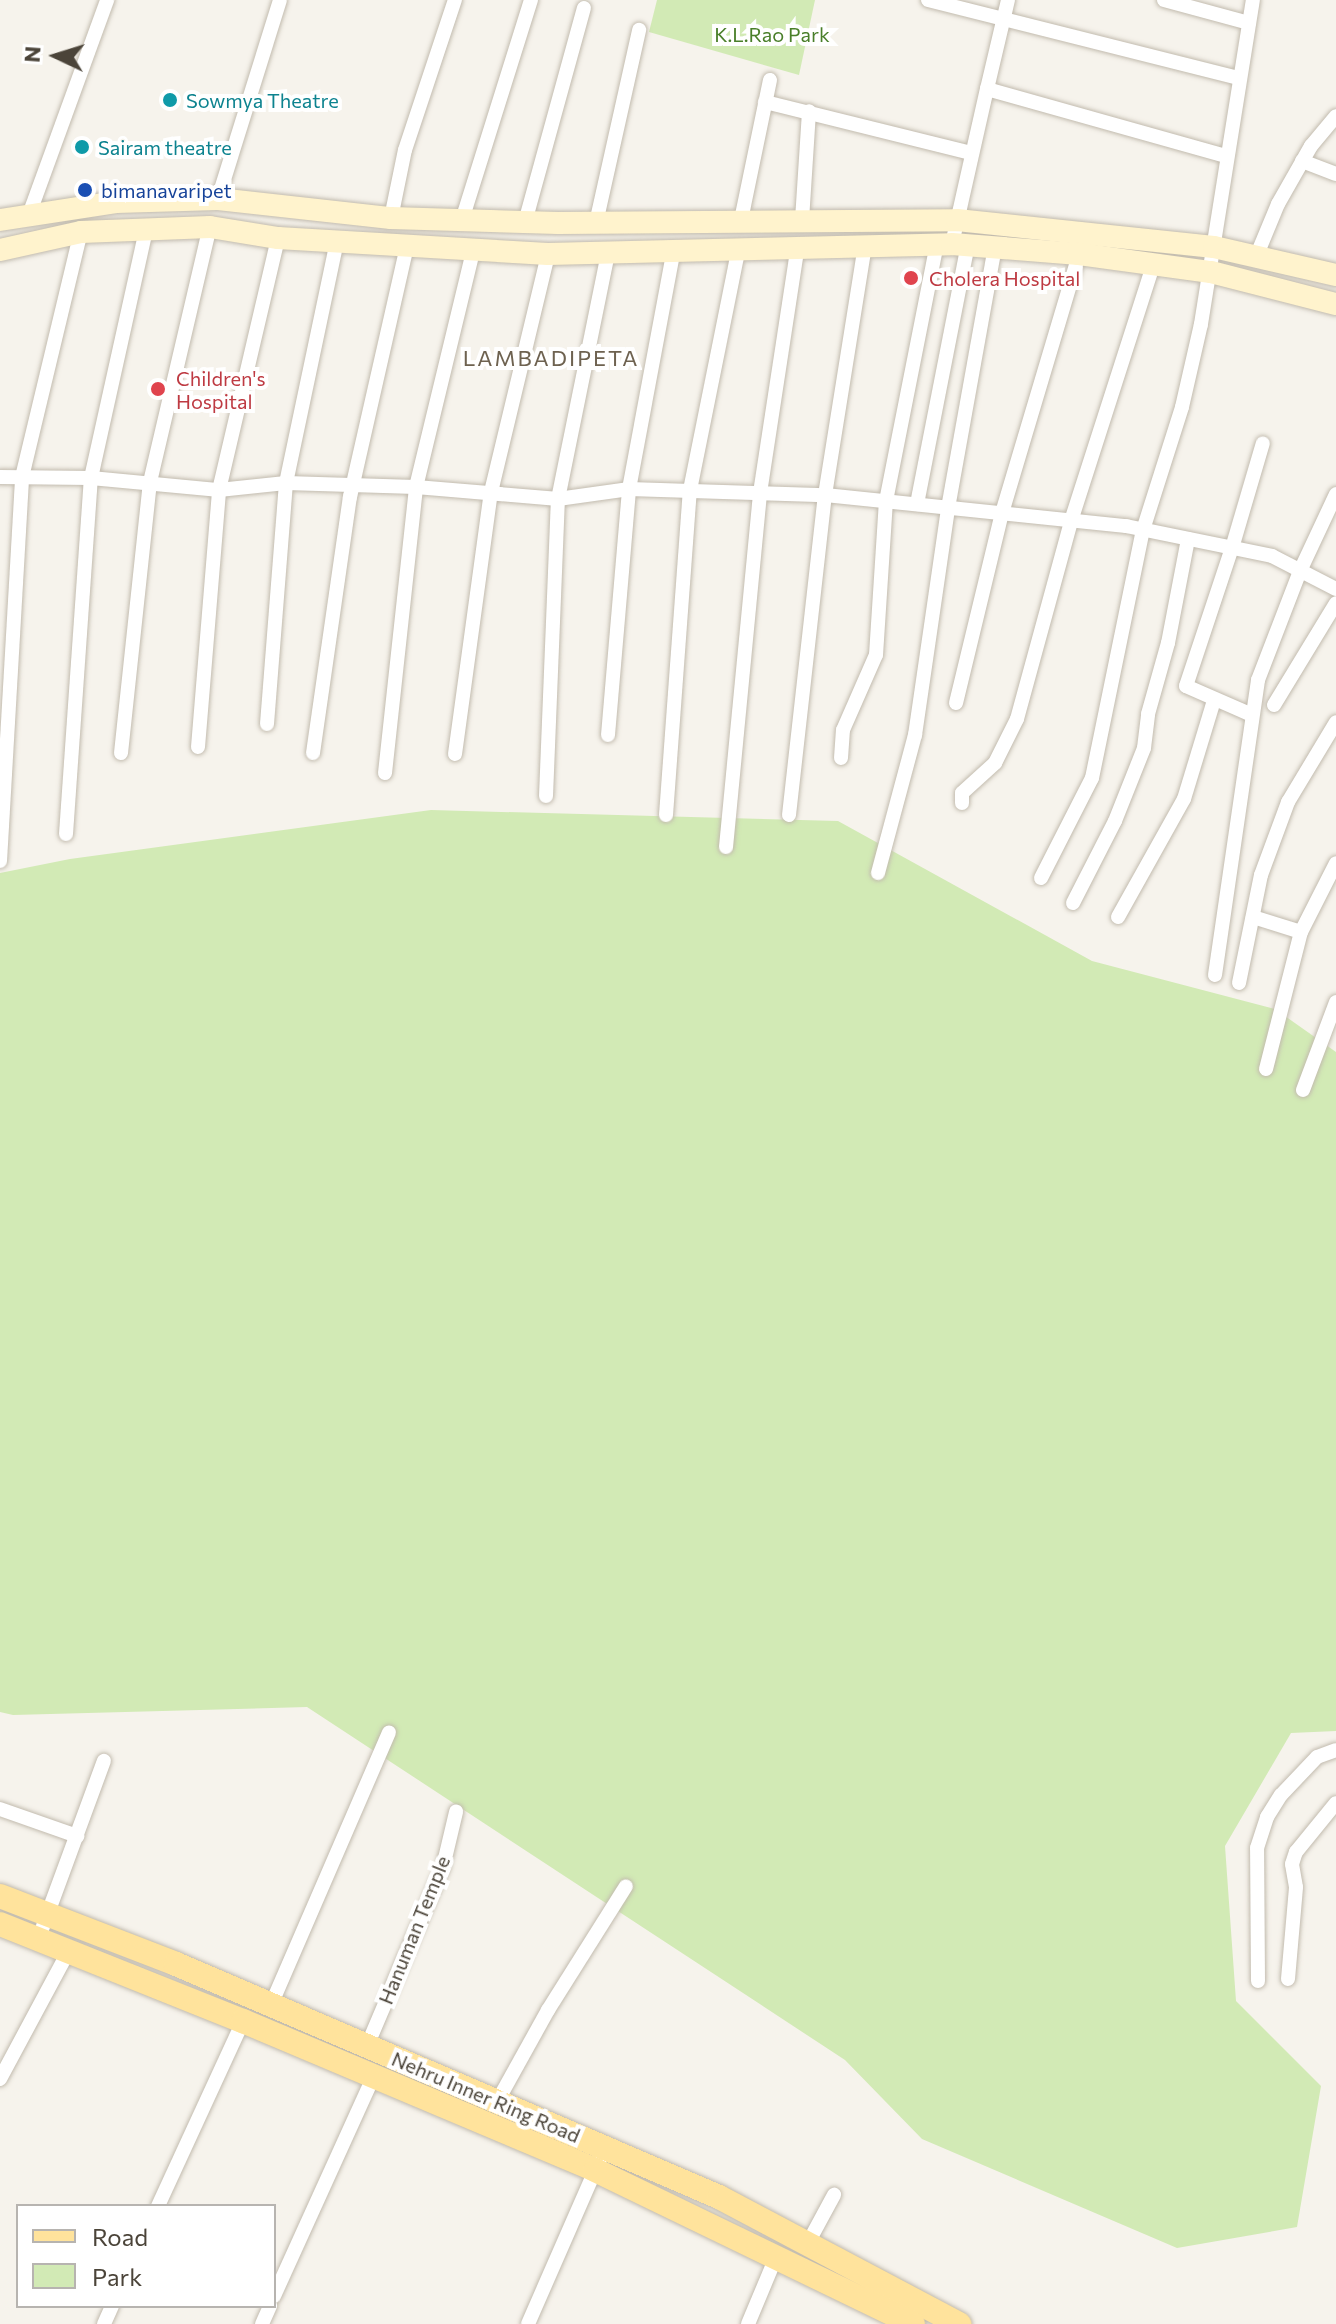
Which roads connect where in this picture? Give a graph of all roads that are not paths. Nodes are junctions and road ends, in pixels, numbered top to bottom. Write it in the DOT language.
graph roads {
  1 [pos="107,0"];
  2 [pos="280,0"];
  3 [pos="455,0"];
  4 [pos="531,0"];
  5 [pos="928,0"];
  6 [pos="1008,0"];
  7 [pos="1164,0"];
  8 [pos="1253,0"];
  9 [pos="584,8"];
  10 [pos="1004,19"];
  11 [pos="1249,23"];
  12 [pos="639,30"];
  13 [pos="1239,78"];
  14 [pos="770,80"];
  15 [pos="987,89"];
  16 [pos="765,102"];
  17 [pos="809,111"];
  18 [pos="1336,116"];
  19 [pos="971,153"];
  20 [pos="1226,156"];
  21 [pos="1302,161"];
  22 [pos="1336,174"];
  23 [pos="218,199"];
  24 [pos="30,212"];
  25 [pos="391,218"];
  26 [pos="0,220"];
  27 [pos="462,220"];
  28 [pos="741,220"];
  29 [pos="802,220"];
  30 [pos="957,220"];
  31 [pos="525,222"];
  32 [pos="596,223"];
  33 [pos="210,227"];
  34 [pos="146,229"];
  35 [pos="81,232"];
  36 [pos="278,238"];
  37 [pos="337,242"];
  38 [pos="952,244"];
  39 [pos="865,245"];
  40 [pos="798,246"];
  41 [pos="407,247"];
  42 [pos="995,247"];
  43 [pos="1214,247"];
  44 [pos="0,250"];
  45 [pos="473,251"];
  46 [pos="738,251"];
  47 [pos="548,254"];
  48 [pos="608,254"];
  49 [pos="673,254"];
  50 [pos="1079,254"];
  51 [pos="1256,257"];
  52 [pos="1153,265"];
  53 [pos="1211,272"];
  54 [pos="1336,275"];
  55 [pos="1336,304"];
  56 [pos="1263,443"];
  57 [pos="0,477"];
  58 [pos="22,477"];
  59 [pos="91,478"];
  60 [pos="150,482"];
  61 [pos="286,483"];
  62 [pos="353,485"];
  63 [pos="416,487"];
  64 [pos="629,489"];
  65 [pos="219,490"];
  66 [pos="690,490"];
  67 [pos="491,492"];
  68 [pos="760,493"];
  69 [pos="1336,494"];
  70 [pos="825,495"];
  71 [pos="558,499"];
  72 [pos="886,501"];
  73 [pos="917,504"];
  74 [pos="948,508"];
  75 [pos="1002,513"];
  76 [pos="1071,521"];
  77 [pos="1143,530"];
  78 [pos="1188,539"];
  79 [pos="1232,548"];
  80 [pos="1300,571"];
  81 [pos="1336,589"];
  82 [pos="1336,603"];
  83 [pos="1214,700"];
  84 [pos="956,703"];
  85 [pos="1274,705"];
  86 [pos="1252,715"];
  87 [pos="1336,722"];
  88 [pos="267,724"];
  89 [pos="608,735"];
  90 [pos="198,747"];
  91 [pos="121,753"];
  92 [pos="313,753"];
  93 [pos="455,754"];
  94 [pos="841,758"];
  95 [pos="385,773"];
  96 [pos="546,796"];
  97 [pos="962,803"];
  98 [pos="666,815"];
  99 [pos="789,815"];
  100 [pos="66,834"];
  101 [pos="726,847"];
  102 [pos="0,861"];
  103 [pos="1336,863"];
  104 [pos="878,873"];
  105 [pos="1041,878"];
  106 [pos="1073,903"];
  107 [pos="1118,917"];
  108 [pos="1253,917"];
  109 [pos="1301,932"];
  110 [pos="1215,975"];
  111 [pos="1239,983"];
  112 [pos="1336,1002"];
  113 [pos="1266,1069"];
  114 [pos="1303,1090"];
  115 [pos="389,1732"];
  116 [pos="1336,1750"];
  117 [pos="104,1761"];
  118 [pos="1336,1803"];
  119 [pos="0,1809"];
  120 [pos="456,1812"];
  121 [pos="77,1836"];
  122 [pos="626,1886"];
  123 [pos="0,1896"];
  124 [pos="48,1915"];
  125 [pos="0,1924"];
  126 [pos="38,1940"];
  127 [pos="68,1952"];
  128 [pos="1288,1979"];
  129 [pos="1258,1981"];
  130 [pos="271,2005"];
  131 [pos="243,2021"];
  132 [pos="367,2046"];
  133 [pos="373,2078"];
  134 [pos="0,2079"];
  135 [pos="497,2102"];
  136 [pos="600,2159"];
  137 [pos="834,2195"];
  138 [pos="159,2204"];
  139 [pos="808,2243"];
  140 [pos="776,2257"];
  141 [pos="276,2292"];
  142 [pos="528,2324"];
  143 [pos="748,2324"];
  144 [pos="913,2324"];
  145 [pos="959,2324"];
  1 -- 24 [label="street"];
  2 -- 23 [label="street"];
  3 -- 25 [label="street"];
  4 -- 27 [label="street"];
  5 -- 10 [label="street"];
  6 -- 10 [label="street"];
  7 -- 11 [label="street"];
  8 -- 11 [label="street"];
  9 -- 31 [label="street"];
  10 -- 13 [label="street"];
  10 -- 15 [label="street"];
  11 -- 13 [label="street"];
  12 -- 32 [label="street"];
  13 -- 20 [label="street"];
  14 -- 16 [label="street"];
  15 -- 19 [label="street"];
  15 -- 20 [label="street"];
  16 -- 17 [label="street"];
  16 -- 28 [label="street"];
  17 -- 19 [label="street"];
  17 -- 29 [label="street"];
  18 -- 21 [label="street"];
  19 -- 30 [label="street"];
  20 -- 43 [label="street"];
  21 -- 22 [label="street"];
  21 -- 51 [label="street"];
  23 -- 24 [label="street"];
  23 -- 25 [label="street"];
  24 -- 26 [label="street"];
  25 -- 27 [label="street"];
  27 -- 31 [label="street"];
  28 -- 29 [label="street"];
  28 -- 32 [label="street"];
  29 -- 30 [label="street"];
  30 -- 38 [label="street"];
  30 -- 43 [label="street"];
  31 -- 32 [label="street"];
  33 -- 34 [label="street"];
  33 -- 36 [label="street"];
  33 -- 60 [label="street"];
  34 -- 35 [label="street"];
  34 -- 59 [label="street"];
  35 -- 44 [label="street"];
  35 -- 58 [label="street"];
  36 -- 37 [label="street"];
  36 -- 65 [label="street"];
  37 -- 41 [label="street"];
  37 -- 61 [label="street"];
  38 -- 39 [label="street"];
  38 -- 42 [label="street"];
  38 -- 72 [label="street"];
  38 -- 73 [label="street"];
  39 -- 40 [label="street"];
  39 -- 70 [label="street"];
  40 -- 46 [label="street"];
  40 -- 68 [label="street"];
  41 -- 45 [label="street"];
  41 -- 62 [label="street"];
  42 -- 50 [label="street"];
  42 -- 74 [label="street"];
  43 -- 51 [label="street"];
  43 -- 53 [label="street"];
  45 -- 47 [label="street"];
  45 -- 63 [label="street"];
  46 -- 49 [label="street"];
  46 -- 66 [label="street"];
  47 -- 48 [label="street"];
  47 -- 67 [label="street"];
  48 -- 49 [label="street"];
  48 -- 71 [label="street"];
  49 -- 64 [label="street"];
  50 -- 52 [label="street"];
  50 -- 75 [label="street"];
  51 -- 54 [label="street"];
  52 -- 53 [label="street"];
  52 -- 76 [label="street"];
  53 -- 55 [label="street"];
  53 -- 77 [label="street"];
  56 -- 79 [label="street"];
  57 -- 58 [label="street"];
  58 -- 59 [label="street"];
  58 -- 102 [label="street"];
  59 -- 60 [label="street"];
  59 -- 100 [label="street"];
  60 -- 65 [label="street"];
  60 -- 91 [label="street"];
  61 -- 62 [label="street"];
  61 -- 65 [label="street"];
  61 -- 88 [label="street"];
  62 -- 63 [label="street"];
  62 -- 92 [label="street"];
  63 -- 67 [label="street"];
  63 -- 95 [label="street"];
  64 -- 66 [label="street"];
  64 -- 71 [label="street"];
  64 -- 89 [label="street"];
  65 -- 90 [label="street"];
  66 -- 68 [label="street"];
  66 -- 98 [label="street"];
  67 -- 71 [label="street"];
  67 -- 93 [label="street"];
  68 -- 70 [label="street"];
  68 -- 101 [label="street"];
  69 -- 80 [label="street"];
  70 -- 72 [label="street"];
  70 -- 99 [label="street"];
  71 -- 96 [label="street"];
  72 -- 73 [label="street"];
  72 -- 94 [label="street"];
  73 -- 74 [label="street"];
  74 -- 75 [label="street"];
  74 -- 104 [label="street"];
  75 -- 76 [label="street"];
  75 -- 84 [label="street"];
  76 -- 77 [label="street"];
  76 -- 97 [label="street"];
  77 -- 78 [label="street"];
  77 -- 105 [label="street"];
  78 -- 79 [label="street"];
  78 -- 106 [label="street"];
  79 -- 80 [label="street"];
  79 -- 83 [label="street"];
  80 -- 81 [label="street"];
  80 -- 86 [label="street"];
  82 -- 85 [label="street"];
  83 -- 86 [label="street"];
  83 -- 107 [label="street"];
  86 -- 110 [label="street"];
  87 -- 108 [label="street"];
  103 -- 109 [label="street"];
  108 -- 109 [label="street"];
  108 -- 111 [label="street"];
  109 -- 113 [label="street"];
  112 -- 114 [label="street"];
  115 -- 130 [label="street"];
  116 -- 129 [label="street"];
  117 -- 121 [label="street"];
  118 -- 128 [label="street"];
  119 -- 121 [label="street"];
  120 -- 132 [label="street, Hanuman Temple"];
  121 -- 124 [label="street"];
  122 -- 135 [label="street"];
  123 -- 124 [label="main road, Nehru Inner Ring Road"];
  124 -- 126 [label="street"];
  124 -- 130 [label="main road, Nehru Inner Ring Road"];
  125 -- 126 [label="main road, Nehru Inner Ring Road"];
  126 -- 127 [label="main road, Nehru Inner Ring Road"];
  127 -- 131 [label="main road, Nehru Inner Ring Road"];
  127 -- 134 [label="street"];
  130 -- 132 [label="main road, Nehru Inner Ring Road"];
  131 -- 133 [label="main road, Nehru Inner Ring Road"];
  131 -- 138 [label="street"];
  132 -- 135 [label="main road, Nehru Inner Ring Road"];
  133 -- 136 [label="main road, Nehru Inner Ring Road"];
  133 -- 141 [label="street"];
  135 -- 136 [label="main road, Nehru Inner Ring Road"];
  136 -- 139 [label="main road, Nehru Inner Ring Road"];
  136 -- 140 [label="main road, Nehru Inner Ring Road"];
  136 -- 142 [label="street"];
  137 -- 139 [label="street"];
  139 -- 145 [label="main road, Nehru Inner Ring Road"];
  140 -- 143 [label="street"];
  140 -- 144 [label="main road, Nehru Inner Ring Road"];
}
